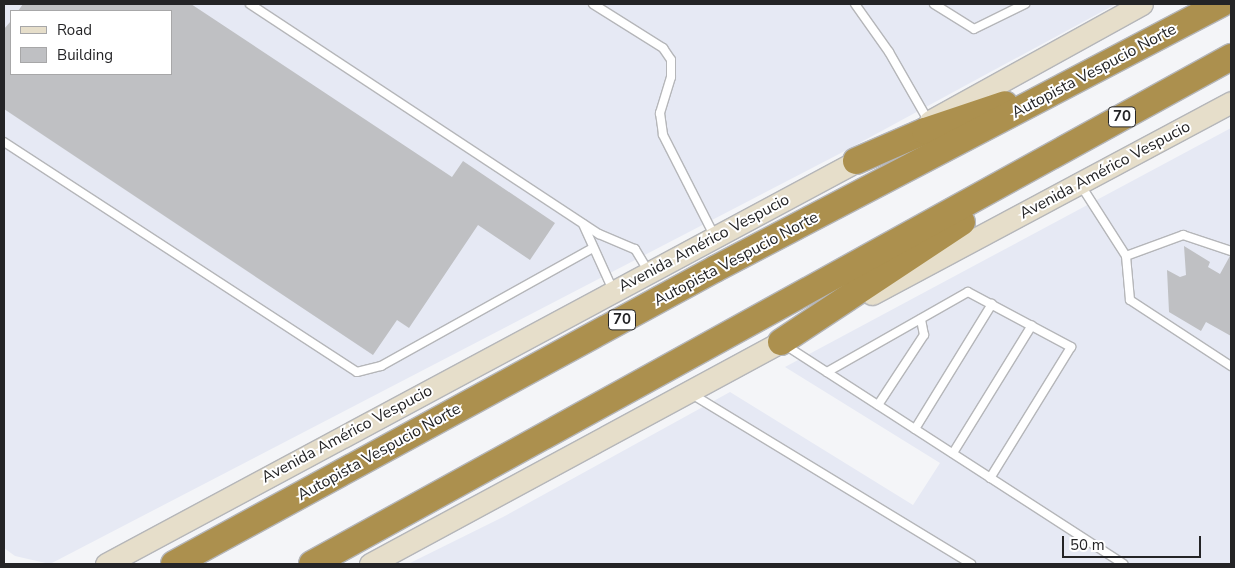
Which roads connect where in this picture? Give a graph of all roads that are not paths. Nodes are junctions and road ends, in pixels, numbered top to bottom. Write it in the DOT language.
graph roads {
  1 [pos="250,4"];
  2 [pos="593,4"];
  3 [pos="855,4"];
  4 [pos="934,4"];
  5 [pos="1025,4"];
  6 [pos="1142,4"];
  7 [pos="1221,4"];
  8 [pos="1231,57"];
  9 [pos="1063,87"];
  10 [pos="1231,102"];
  11 [pos="929,121"];
  12 [pos="4,142"];
  13 [pos="856,162"];
  14 [pos="1036,163"];
  15 [pos="1080,184"];
  16 [pos="583,224"];
  17 [pos="715,237"];
  18 [pos="593,248"];
  19 [pos="1231,251"];
  20 [pos="1126,256"];
  21 [pos="649,272"];
  22 [pos="613,291"];
  23 [pos="992,304"];
  24 [pos="921,319"];
  25 [pos="1032,325"];
  26 [pos="782,342"];
  27 [pos="1231,366"];
  28 [pos="827,372"];
  29 [pos="688,392"];
  30 [pos="878,405"];
  31 [pos="916,429"];
  32 [pos="953,453"];
  33 [pos="990,478"];
  34 [pos="133,559"];
  35 [pos="179,562"];
  36 [pos="106,564"];
  37 [pos="312,564"];
  38 [pos="370,564"];
  39 [pos="971,564"];
  40 [pos="1123,564"];
  1 -- 16 [label="lane"];
  2 -- 17 [label="lane"];
  3 -- 11 [label="lane"];
  4 -- 5 [label="lane"];
  6 -- 11 [label="main road, Avenida Américo Vespucio"];
  7 -- 9 [label="highway, Autopista Vespucio Norte / 70"];
  8 -- 14 [label="highway, 70"];
  9 -- 13 [label="highway"];
  9 -- 35 [label="highway, Autopista Vespucio Norte / 70"];
  10 -- 15 [label="main road, Avenida Américo Vespucio"];
  11 -- 13 [label="main road, Avenida Américo Vespucio"];
  12 -- 18 [label="lane"];
  13 -- 17 [label="main road, Avenida Américo Vespucio"];
  14 -- 26 [label="highway"];
  14 -- 37 [label="highway, 70"];
  15 -- 20 [label="lane"];
  15 -- 26 [label="main road, Avenida Américo Vespucio"];
  16 -- 18 [label="lane"];
  16 -- 21 [label="lane"];
  17 -- 21 [label="main road, Avenida Américo Vespucio"];
  18 -- 22 [label="lane"];
  19 -- 20 [label="lane"];
  20 -- 27 [label="lane"];
  21 -- 22 [label="main road, Avenida Américo Vespucio"];
  22 -- 34 [label="main road, Avenida Américo Vespucio"];
  23 -- 24 [label="lane"];
  23 -- 25 [label="lane"];
  23 -- 31 [label="lane"];
  24 -- 28 [label="lane"];
  24 -- 30 [label="lane"];
  25 -- 32 [label="lane"];
  25 -- 33 [label="lane"];
  26 -- 28 [label="lane"];
  26 -- 29 [label="main road, Avenida Américo Vespucio"];
  28 -- 30 [label="lane"];
  29 -- 38 [label="main road, Avenida Américo Vespucio"];
  29 -- 39 [label="lane"];
  30 -- 31 [label="lane"];
  31 -- 32 [label="lane"];
  32 -- 33 [label="lane"];
  33 -- 40 [label="lane"];
  34 -- 36 [label="main road, Avenida Américo Vespucio"];
}
